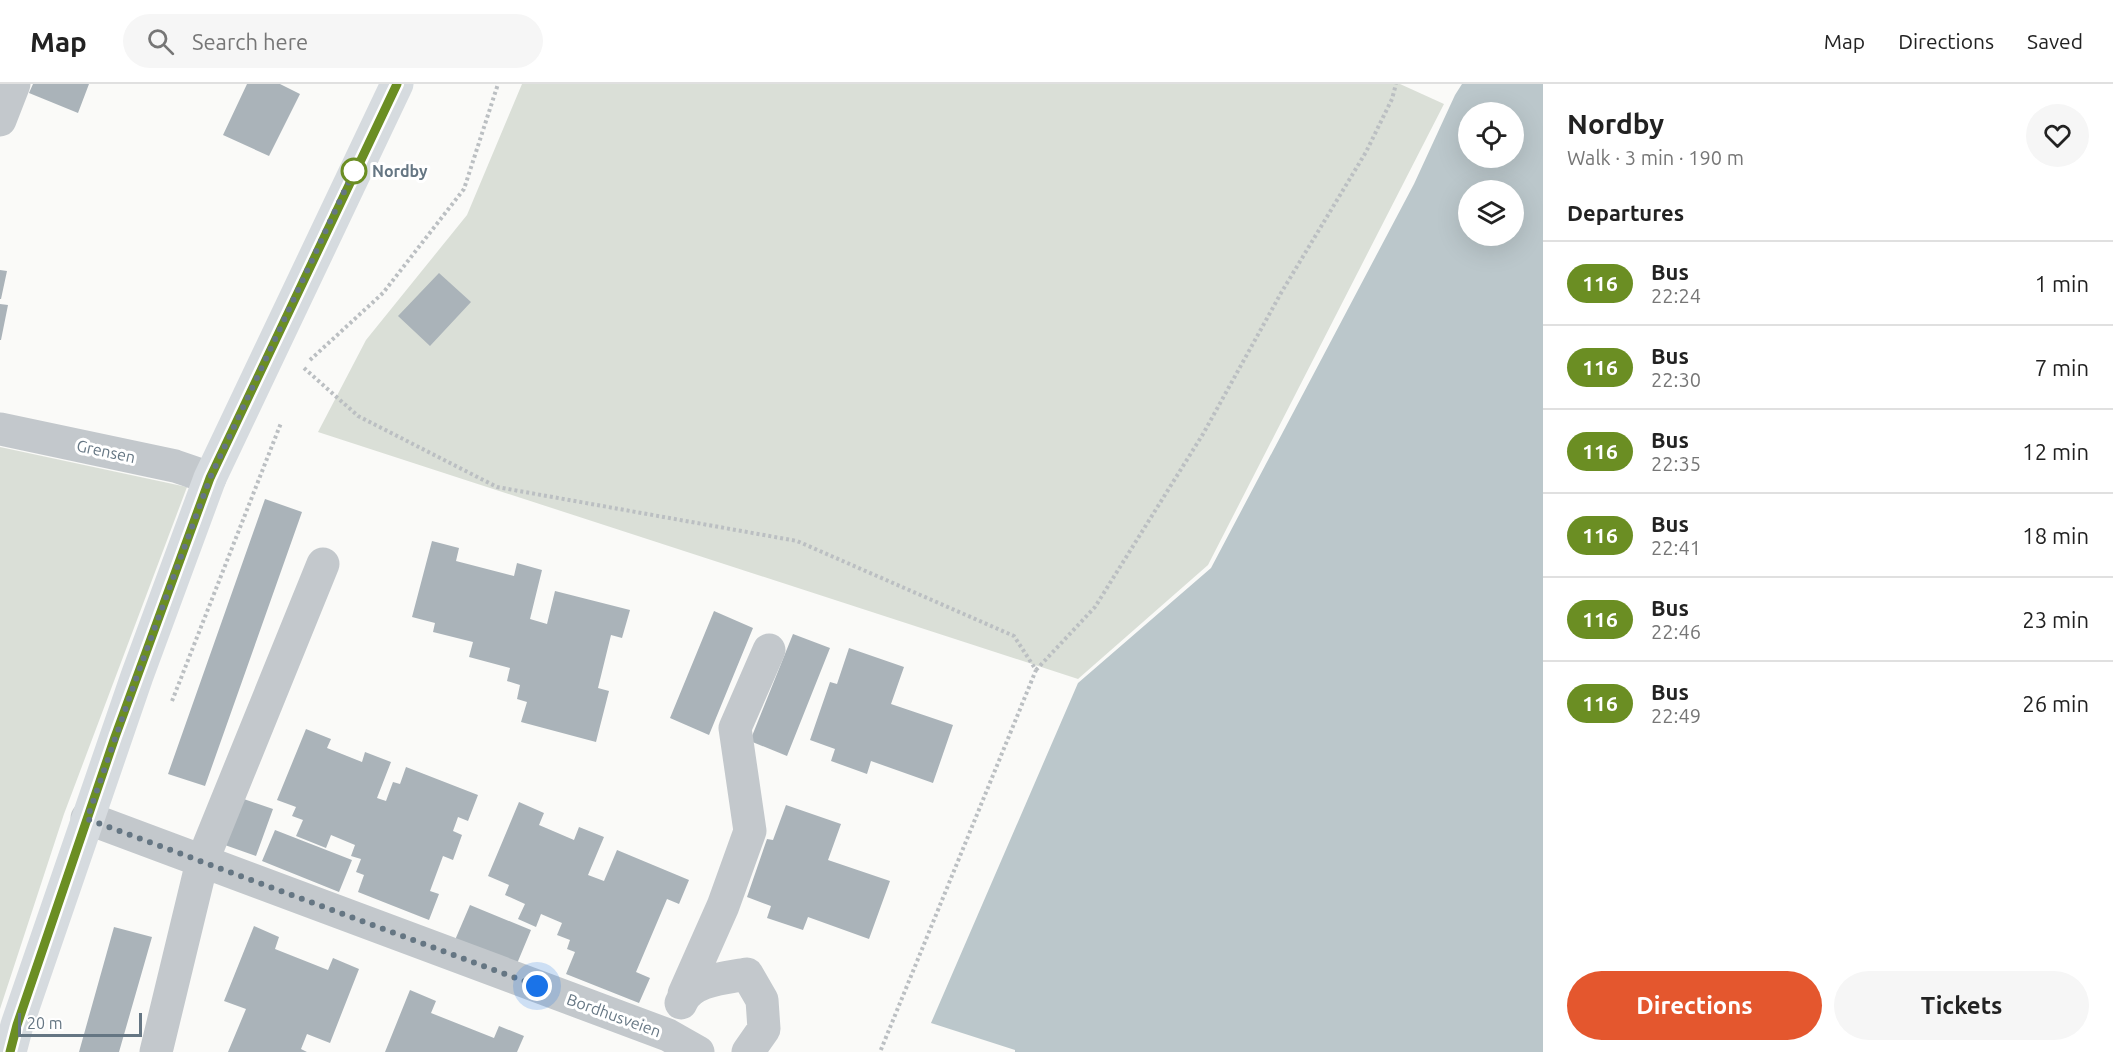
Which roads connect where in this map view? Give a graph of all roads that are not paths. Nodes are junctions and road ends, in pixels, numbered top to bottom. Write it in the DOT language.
graph roads {
  1 [pos="14,84"];
  2 [pos="397,84"];
  3 [pos="0,120"];
  4 [pos="0,429"];
  5 [pos="210,478"];
  6 [pos="323,564"];
  7 [pos="769,650"];
  8 [pos="87,819"];
  9 [pos="202,862"];
  10 [pos="684,994"];
  11 [pos="664,1044"];
  12 [pos="10,1052"];
  13 [pos="156,1052"];
  14 [pos="698,1052"];
  15 [pos="748,1052"];
  1 -- 3 [label="street"];
  2 -- 5 [label="main road"];
  4 -- 5 [label="street, Grensen"];
  5 -- 8 [label="main road"];
  6 -- 9 [label="street"];
  7 -- 10 [label="street, Bordhusveien"];
  8 -- 9 [label="street, Bordhusveien"];
  8 -- 12 [label="main road"];
  9 -- 11 [label="street, Bordhusveien"];
  9 -- 13 [label="street"];
  10 -- 11 [label="street, Bordhusveien"];
  10 -- 15 [label="street"];
  11 -- 14 [label="street, Bordhusveien"];
}
